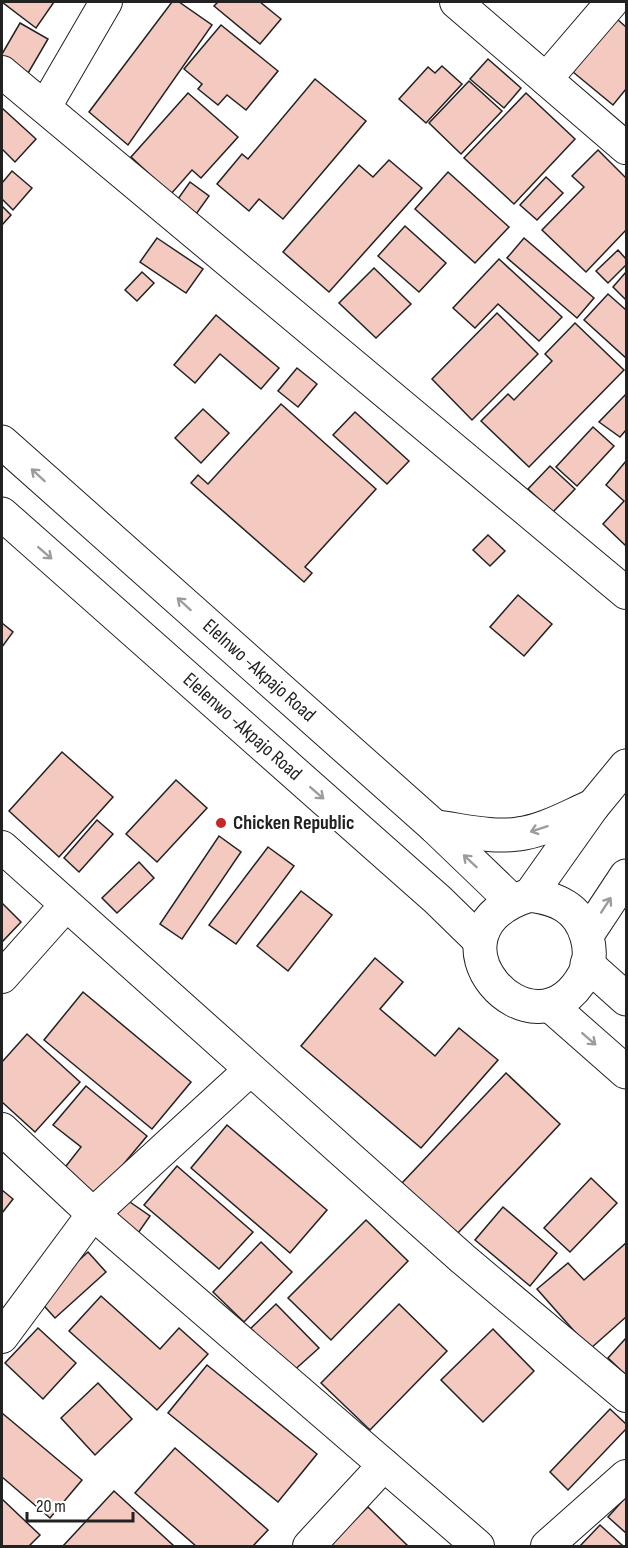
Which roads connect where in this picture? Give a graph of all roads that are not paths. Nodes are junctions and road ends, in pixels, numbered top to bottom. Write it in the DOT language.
graph roads {
  1 [pos="106,2"];
  2 [pos="456,2"];
  3 [pos="612,2"];
  4 [pos="2,72"];
  5 [pos="546,79"];
  6 [pos="45,107"];
  7 [pos="627,148"];
  8 [pos="2,442"];
  9 [pos="2,514"];
  10 [pos="627,593"];
  11 [pos="627,766"];
  12 [pos="593,806"];
  13 [pos="435,827"];
  14 [pos="2,847"];
  15 [pos="627,876"];
  16 [pos="521,898"];
  17 [pos="66,905"];
  18 [pos="480,941"];
  19 [pos="587,950"];
  20 [pos="2,977"];
  21 [pos="627,999"];
  22 [pos="551,1005"];
  23 [pos="250,1070"];
  24 [pos="627,1072"];
  25 [pos="2,1129"];
  26 [pos="93,1214"];
  27 [pos="2,1337"];
  28 [pos="627,1396"];
  29 [pos="384,1466"];
  30 [pos="627,1476"];
  31 [pos="309,1546"];
  32 [pos="478,1546"];
  33 [pos="547,1546"];
  1 -- 6 [label="street"];
  2 -- 5 [label="street"];
  3 -- 5 [label="street"];
  4 -- 6 [label="street"];
  5 -- 7 [label="street"];
  6 -- 10 [label="street"];
  13 -- 8 [label="main road, Elelnwo -Akpajo Road, one-way"];
  9 -- 18 [label="main road, Elelenwo -Akpajo Road, one-way"];
  11 -- 12 [label="main road"];
  12 -- 13 [label="main road, one-way"];
  12 -- 16 [label="main road"];
  16 -- 13 [label="main road, Elelnwo -Akpajo Road, one-way"];
  14 -- 17 [label="street"];
  19 -- 15 [label="main road, one-way"];
  16 -- 18 [label="main road"];
  16 -- 19 [label="main road"];
  17 -- 20 [label="street"];
  17 -- 23 [label="street"];
  18 -- 22 [label="main road"];
  19 -- 21 [label="main road"];
  19 -- 22 [label="main road"];
  22 -- 24 [label="main road, one-way"];
  23 -- 26 [label="street"];
  23 -- 28 [label="street"];
  25 -- 26 [label="street"];
  26 -- 27 [label="street"];
  26 -- 29 [label="street"];
  29 -- 31 [label="street"];
  29 -- 32 [label="street"];
  30 -- 33 [label="street"];
}
